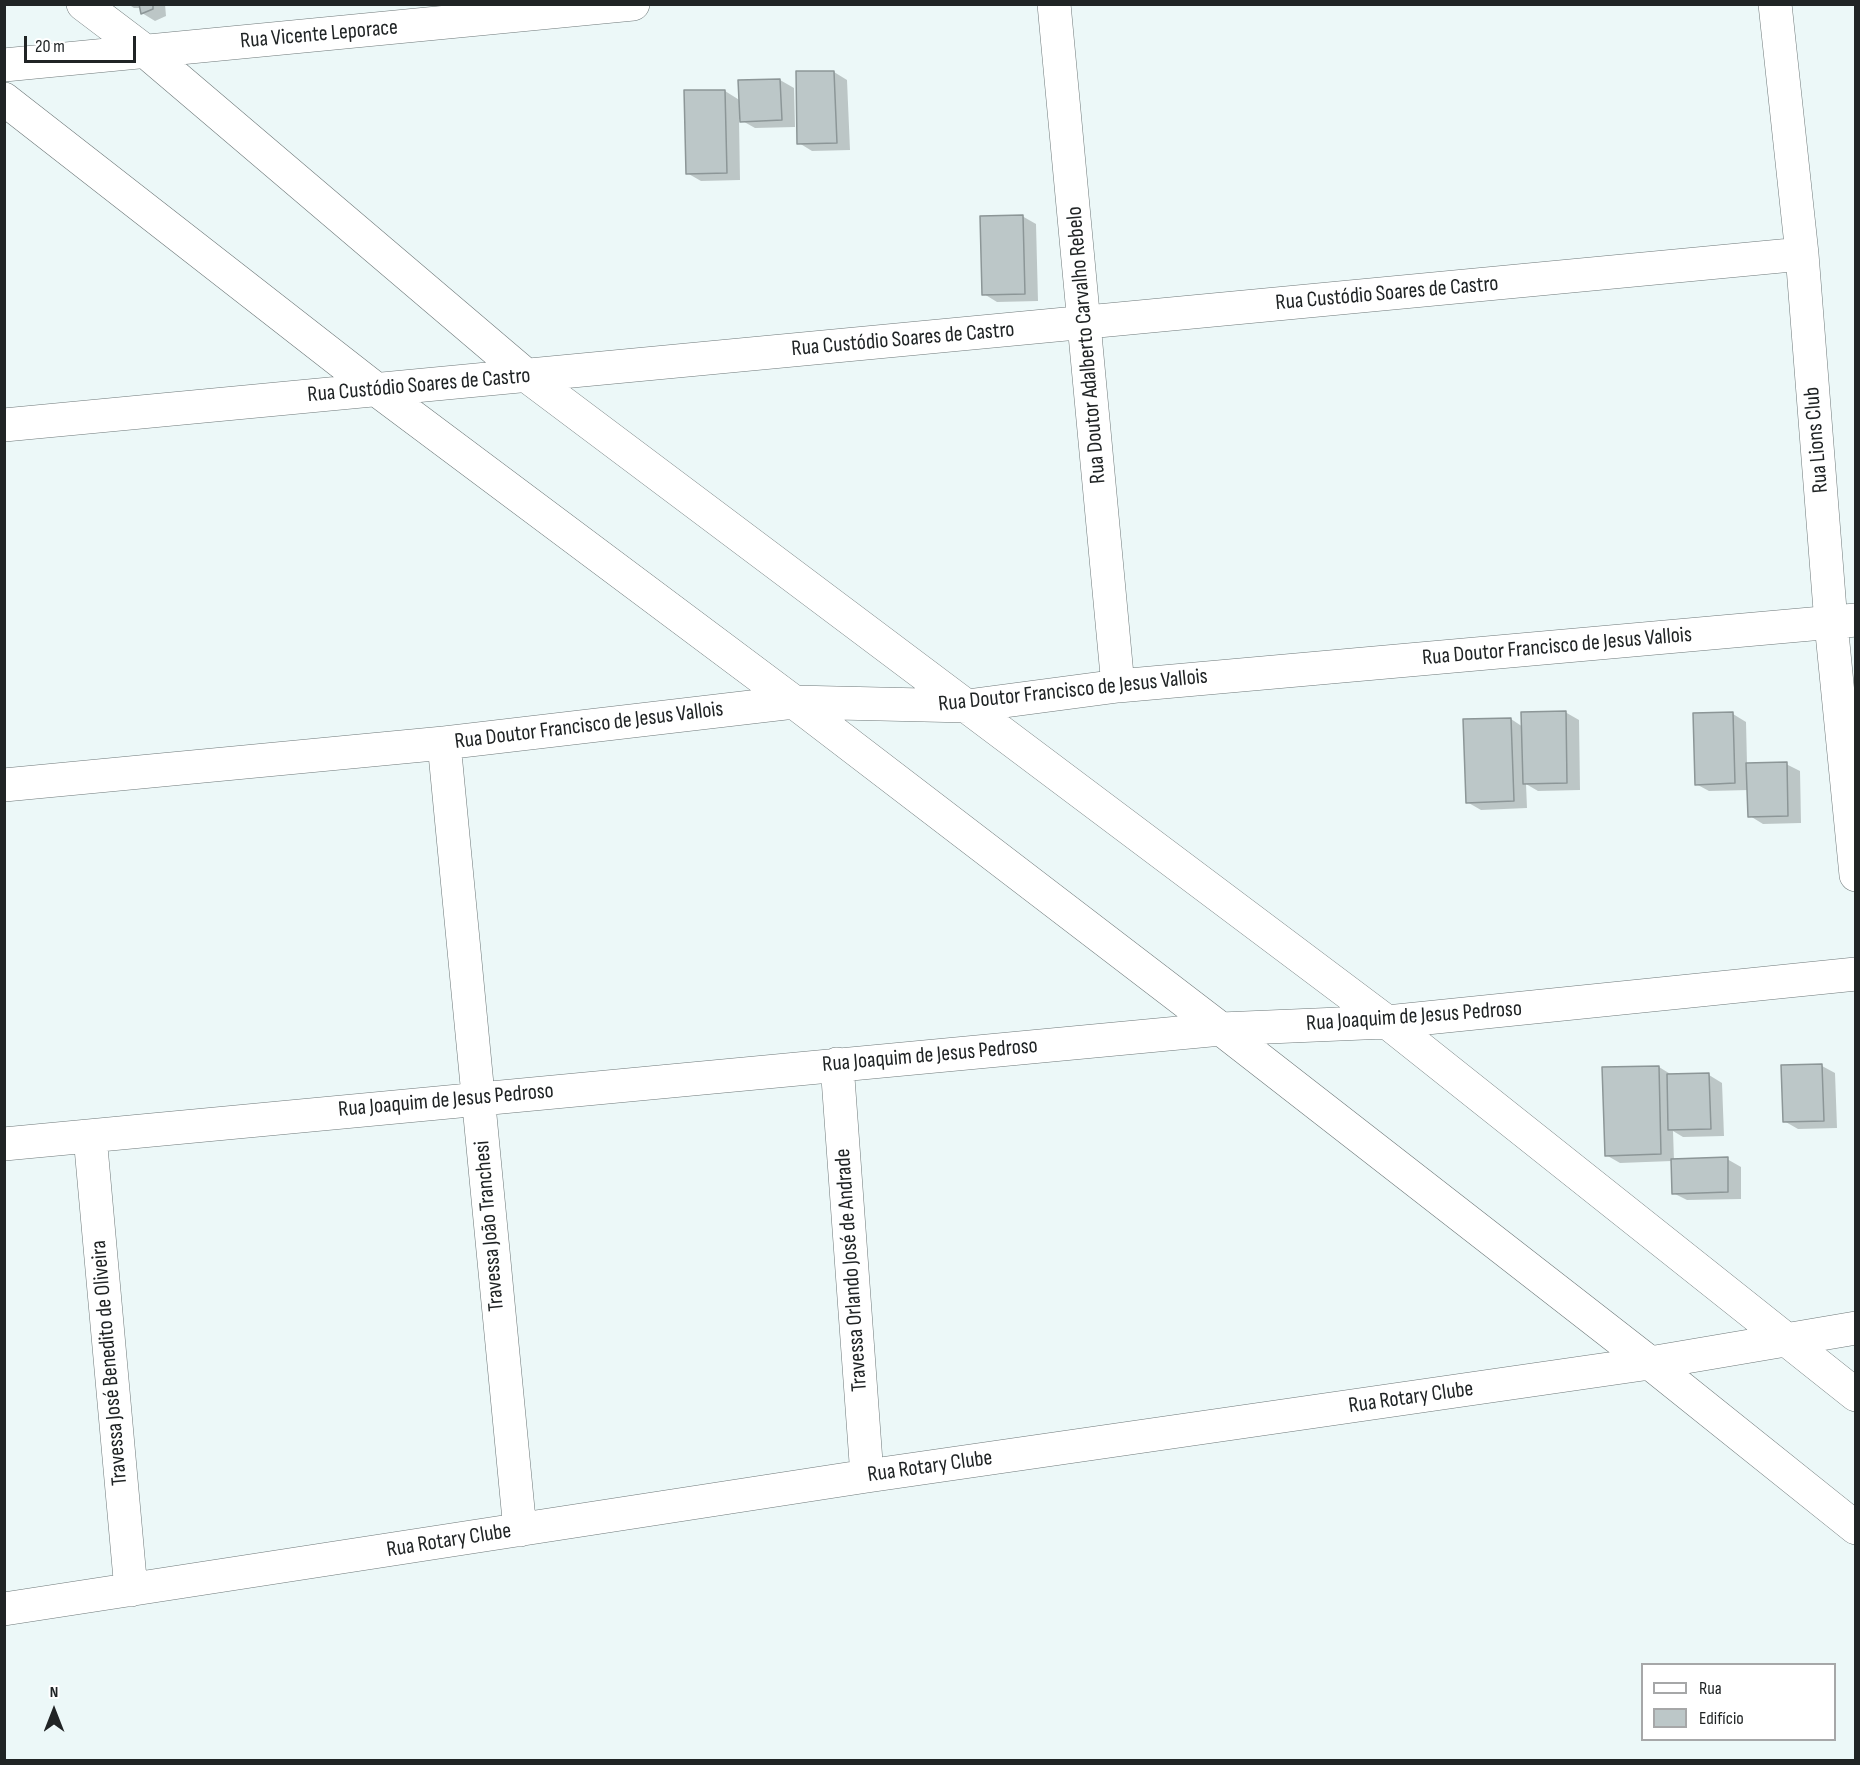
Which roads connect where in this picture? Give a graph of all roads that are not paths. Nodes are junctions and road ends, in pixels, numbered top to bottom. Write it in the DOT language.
graph roads {
  1 [pos="83,4"];
  2 [pos="633,4"];
  3 [pos="1054,4"];
  4 [pos="1775,4"];
  5 [pos="332,19"];
  6 [pos="145,51"];
  7 [pos="4,65"];
  8 [pos="4,99"];
  9 [pos="1802,254"];
  10 [pos="1084,323"];
  11 [pos="527,376"];
  12 [pos="376,390"];
  13 [pos="4,425"];
  14 [pos="1843,621"];
  15 [pos="1118,686"];
  16 [pos="795,702"];
  17 [pos="967,706"];
  18 [pos="444,743"];
  19 [pos="4,786"];
  20 [pos="1856,875"];
  21 [pos="1856,974"];
  22 [pos="1387,1022"];
  23 [pos="1221,1029"];
  24 [pos="837,1064"];
  25 [pos="478,1098"];
  26 [pos="90,1136"];
  27 [pos="4,1144"];
  28 [pos="1856,1328"];
  29 [pos="1785,1340"];
  30 [pos="1650,1363"];
  31 [pos="1856,1395"];
  32 [pos="867,1476"];
  33 [pos="1856,1528"];
  34 [pos="520,1530"];
  35 [pos="131,1590"];
  36 [pos="4,1609"];
  1 -- 6 [label="street"];
  2 -- 5 [label="street, Rua Vicente Leporace"];
  3 -- 10 [label="street, Rua Doutor Adalberto Carvalho Rebelo"];
  4 -- 9 [label="street, Rua Lions Club"];
  5 -- 6 [label="street, Rua Vicente Leporace"];
  6 -- 7 [label="street, Rua Vicente Leporace"];
  6 -- 11 [label="street"];
  8 -- 12 [label="street"];
  9 -- 10 [label="street, Rua Custódio Soares de Castro"];
  9 -- 14 [label="street, Rua Lions Club"];
  10 -- 11 [label="street, Rua Custódio Soares de Castro"];
  10 -- 15 [label="street, Rua Doutor Adalberto Carvalho Rebelo"];
  11 -- 12 [label="street, Rua Custódio Soares de Castro"];
  11 -- 17 [label="street"];
  12 -- 13 [label="street, Rua Custódio Soares de Castro"];
  12 -- 16 [label="street"];
  14 -- 15 [label="street, Rua Doutor Francisco de Jesus Vallois"];
  14 -- 20 [label="street, Rua Lions Club"];
  15 -- 17 [label="street, Rua Doutor Francisco de Jesus Vallois"];
  16 -- 17 [label="street, Rua Doutor Francisco de Jesus Vallois"];
  16 -- 18 [label="street, Rua Doutor Francisco de Jesus Vallois"];
  16 -- 23 [label="street"];
  17 -- 22 [label="street"];
  18 -- 19 [label="street, Rua Doutor Francisco de Jesus Vallois"];
  18 -- 25 [label="street, Travessa João Tranchesi"];
  21 -- 22 [label="street, Rua Joaquim de Jesus Pedroso"];
  22 -- 23 [label="street, Rua Joaquim de Jesus Pedroso"];
  22 -- 29 [label="street"];
  23 -- 24 [label="street, Rua Joaquim de Jesus Pedroso"];
  23 -- 30 [label="street"];
  24 -- 25 [label="street, Rua Joaquim de Jesus Pedroso"];
  24 -- 32 [label="street, Travessa Orlando José de Andrade"];
  25 -- 26 [label="street, Rua Joaquim de Jesus Pedroso"];
  25 -- 34 [label="street, Travessa João Tranchesi"];
  26 -- 27 [label="street, Rua Joaquim de Jesus Pedroso"];
  26 -- 35 [label="street, Travessa José Benedito de Oliveira"];
  28 -- 29 [label="street, Rua Rotary Clube"];
  29 -- 30 [label="street, Rua Rotary Clube"];
  29 -- 31 [label="street"];
  30 -- 32 [label="street, Rua Rotary Clube"];
  30 -- 33 [label="street"];
  32 -- 34 [label="street, Rua Rotary Clube"];
  34 -- 35 [label="street, Rua Rotary Clube"];
  35 -- 36 [label="street, Rua Rotary Clube"];
}
